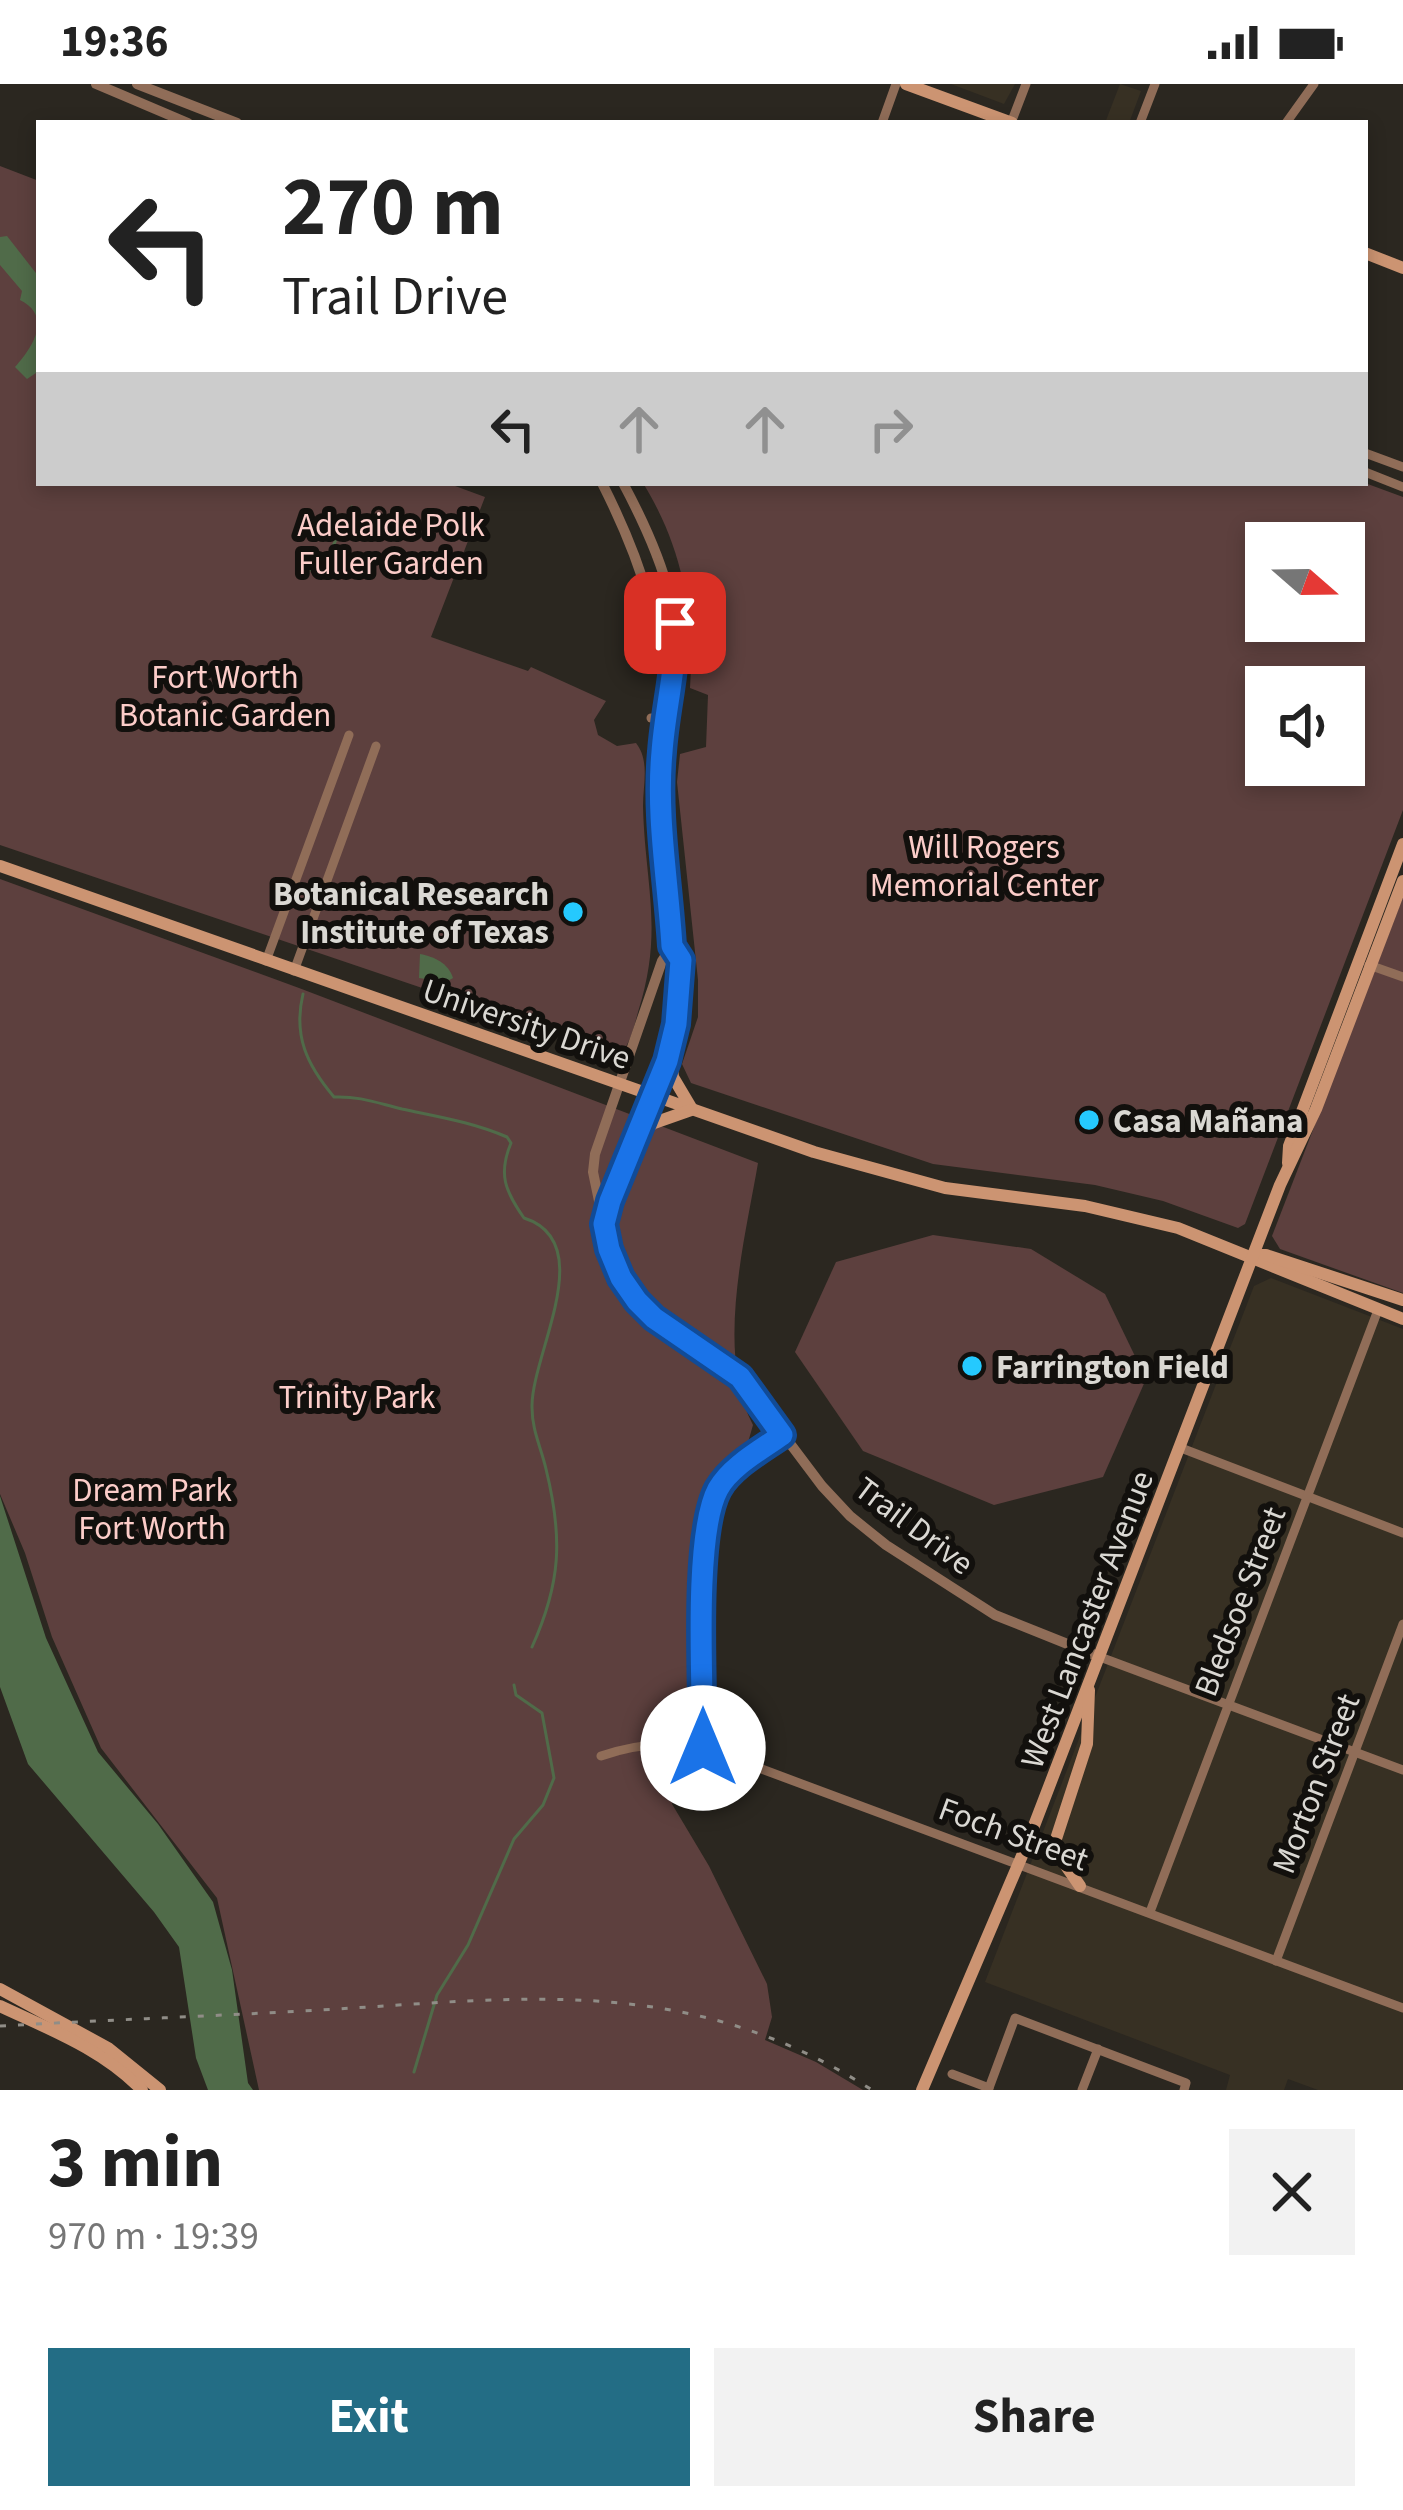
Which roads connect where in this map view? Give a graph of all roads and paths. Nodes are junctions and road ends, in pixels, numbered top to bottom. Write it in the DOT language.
graph roads {
  1 [pos="96,84"];
  2 [pos="137,84"];
  3 [pos="896,84"];
  4 [pos="906,84"];
  5 [pos="1025,84"];
  6 [pos="1155,84"];
  7 [pos="1314,84"];
  8 [pos="180,120"];
  9 [pos="229,120"];
  10 [pos="883,120"];
  11 [pos="1004,120"];
  12 [pos="1013,120"];
  13 [pos="1141,120"];
  14 [pos="1288,120"];
  15 [pos="1368,254"];
  16 [pos="1403,268"];
  17 [pos="1368,454"];
  18 [pos="1403,467"];
  19 [pos="1368,473"];
  20 [pos="604,486"];
  21 [pos="625,486"];
  22 [pos="1403,487"];
  23 [pos="658,718"];
  24 [pos="349,735"];
  25 [pos="376,746"];
  26 [pos="1403,844"];
  27 [pos="0,866"];
  28 [pos="1403,881"];
  29 [pos="672,946"];
  30 [pos="266,961"];
  31 [pos="1365,963"];
  32 [pos="294,971"];
  33 [pos="1403,977"];
  34 [pos="670,1052"];
  35 [pos="622,1084"];
  36 [pos="653,1095"];
  37 [pos="692,1110"];
  38 [pos="638,1135"];
  39 [pos="604,1224"];
  40 [pos="1253,1255"];
  41 [pos="1403,1304"];
  42 [pos="1378,1310"];
  43 [pos="1403,1319"];
  44 [pos="782,1435"];
  45 [pos="1181,1448"];
  46 [pos="1308,1497"];
  47 [pos="1403,1533"];
  48 [pos="1403,1624"];
  49 [pos="1100,1657"];
  50 [pos="1089,1686"];
  51 [pos="1228,1704"];
  52 [pos="703,1748"];
  53 [pos="1355,1752"];
  54 [pos="601,1756"];
  55 [pos="1403,1771"];
  56 [pos="1080,1886"];
  57 [pos="1150,1912"];
  58 [pos="1276,1961"];
  59 [pos="0,1989"];
  60 [pos="1402,2005"];
  61 [pos="0,2006"];
  62 [pos="1098,2048"];
  63 [pos="952,2074"];
  64 [pos="1185,2087"];
  65 [pos="991,2089"];
  66 [pos="142,2090"];
  67 [pos="160,2090"];
  68 [pos="922,2090"];
  69 [pos="1082,2090"];
  1 -- 8 [label="street"];
  2 -- 9 [label="street"];
  3 -- 10 [label="street"];
  4 -- 11 [label="main road"];
  5 -- 12 [label="street"];
  6 -- 13 [label="street"];
  7 -- 14 [label="street"];
  15 -- 16 [label="main road"];
  17 -- 18 [label="street"];
  19 -- 22 [label="street"];
  20 -- 23 [label="street, Trail Drive"];
  21 -- 23 [label="street, Trail Drive"];
  23 -- 29 [label="street, Trail Drive"];
  24 -- 30 [label="street"];
  25 -- 32 [label="street"];
  26 -- 31 [label="main road, West Lancaster Avenue"];
  27 -- 30 [label="main road, University Drive"];
  28 -- 31 [label="main road, West Lancaster Avenue"];
  29 -- 34 [label="street, Trail Drive"];
  29 -- 35 [label="street, Trail Drive"];
  30 -- 32 [label="main road, University Drive"];
  31 -- 33 [label="street"];
  31 -- 40 [label="main road, West Lancaster Avenue"];
  32 -- 35 [label="main road, University Drive"];
  34 -- 36 [label="street, Trail Drive"];
  34 -- 37 [label="main road"];
  35 -- 36 [label="main road, University Drive"];
  35 -- 39 [label="street, Trail Drive"];
  36 -- 37 [label="main road, University Drive"];
  36 -- 38 [label="street, Trail Drive"];
  37 -- 38 [label="main road"];
  37 -- 40 [label="main road, University Drive"];
  38 -- 39 [label="street, Trail Drive"];
  39 -- 44 [label="street, Trail Drive"];
  40 -- 41 [label="main road, University Drive"];
  40 -- 42 [label="main road, University Drive"];
  40 -- 45 [label="main road, West Lancaster Avenue"];
  41 -- 42 [label="main road"];
  42 -- 43 [label="main road, University Drive"];
  42 -- 46 [label="street, Bledsoe Street"];
  44 -- 49 [label="street, Trail Drive"];
  44 -- 52 [label="street"];
  45 -- 46 [label="street"];
  45 -- 49 [label="main road, West Lancaster Avenue"];
  46 -- 47 [label="street"];
  46 -- 51 [label="street, Bledsoe Street"];
  48 -- 53 [label="street, Morton Street"];
  49 -- 50 [label="main road, West Lancaster Avenue"];
  49 -- 51 [label="street"];
  50 -- 56 [label="main road"];
  50 -- 68 [label="main road, West Lancaster Avenue, bridge"];
  51 -- 53 [label="street"];
  51 -- 57 [label="street, Bledsoe Street"];
  52 -- 54 [label="street, Foch Street"];
  52 -- 56 [label="street, Foch Street"];
  53 -- 55 [label="street"];
  53 -- 58 [label="street, Morton Street"];
  56 -- 57 [label="street, Foch Street"];
  57 -- 58 [label="street, Foch Street"];
  58 -- 60 [label="street, Foch Street"];
  59 -- 67 [label="main road"];
  61 -- 66 [label="main road"];
  62 -- 64 [label="street"];
  62 -- 65 [label="street"];
  62 -- 69 [label="street"];
  63 -- 65 [label="street"];
}
